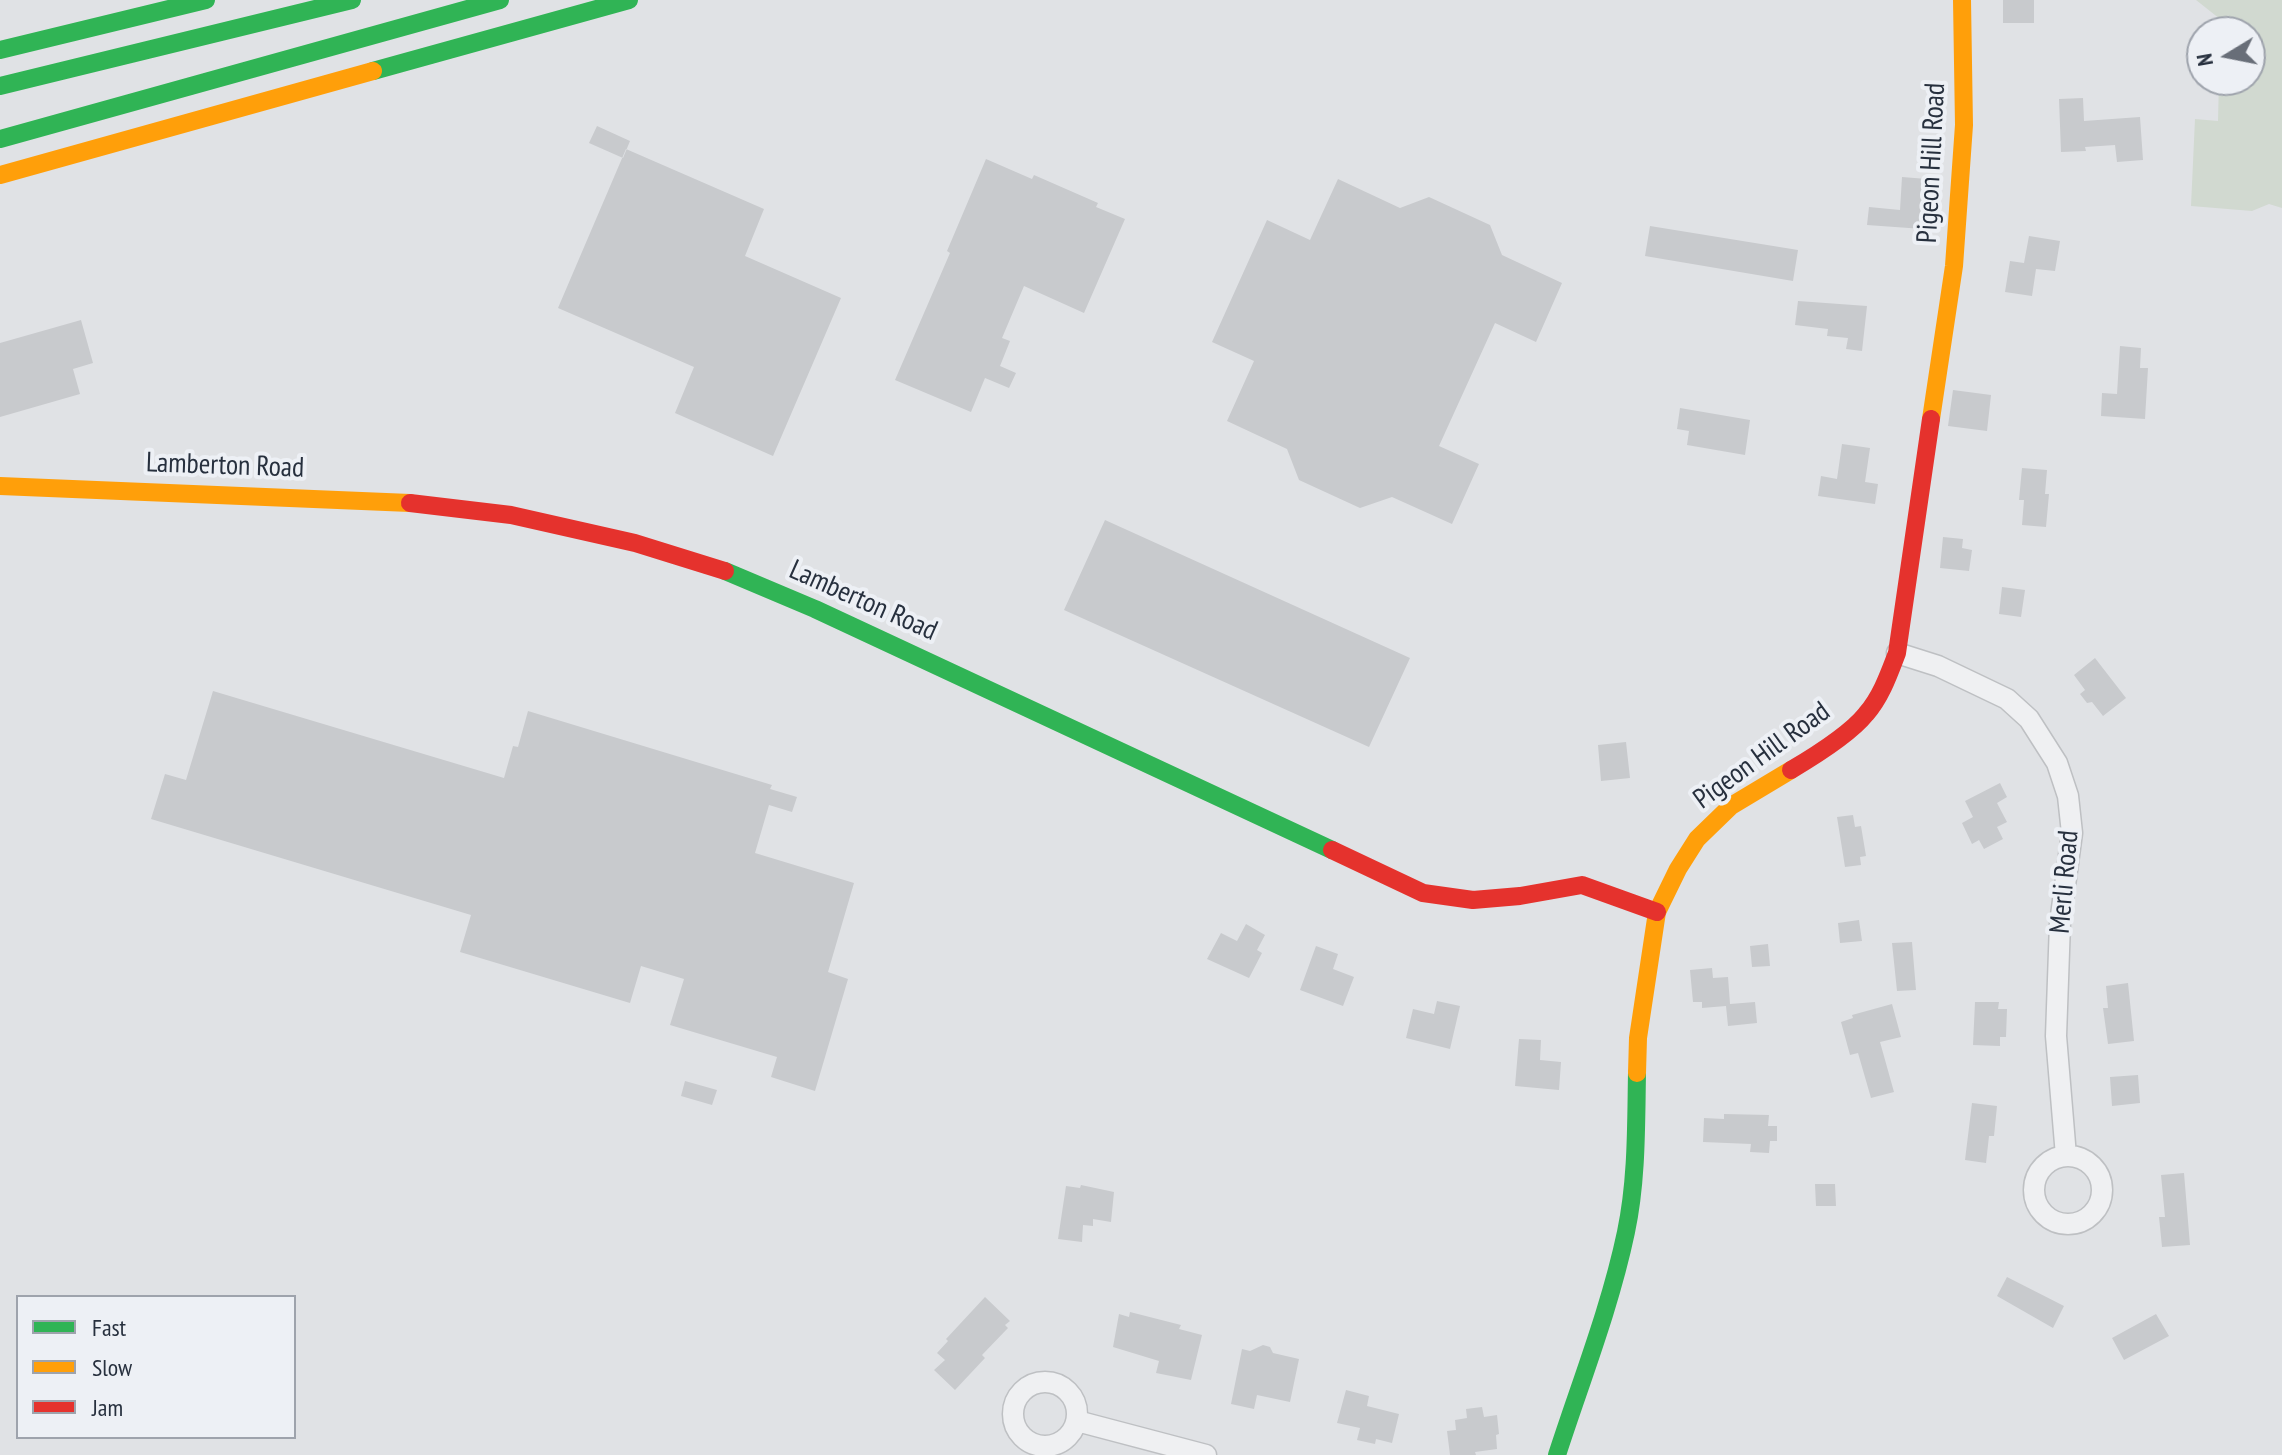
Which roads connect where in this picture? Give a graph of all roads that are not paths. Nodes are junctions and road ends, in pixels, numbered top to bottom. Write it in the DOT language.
graph roads {
  1 [pos="206,0"];
  2 [pos="352,0"];
  3 [pos="500,0"];
  4 [pos="629,0"];
  5 [pos="1962,0"];
  6 [pos="0,50"];
  7 [pos="61,71"];
  8 [pos="0,86"];
  9 [pos="0,98"];
  10 [pos="0,137"];
  11 [pos="0,175"];
  12 [pos="0,486"];
  13 [pos="1897,653"];
  14 [pos="1657,912"];
  15 [pos="2066,1156"];
  16 [pos="1077,1421"];
  17 [pos="1206,1455"];
  18 [pos="1557,1455"];
  1 -- 6 [label="main road"];
  2 -- 7 [label="main road"];
  3 -- 10 [label="main road"];
  4 -- 11 [label="main road"];
  5 -- 13 [label="main road, Pigeon Hill Road"];
  7 -- 8 [label="main road"];
  7 -- 9 [label="main road"];
  12 -- 14 [label="main road, Lamberton Road"];
  13 -- 14 [label="main road, Pigeon Hill Road"];
  13 -- 15 [label="street, Merli Road"];
  14 -- 18 [label="main road, Pigeon Hill Road"];
  16 -- 17 [label="street"];
}
